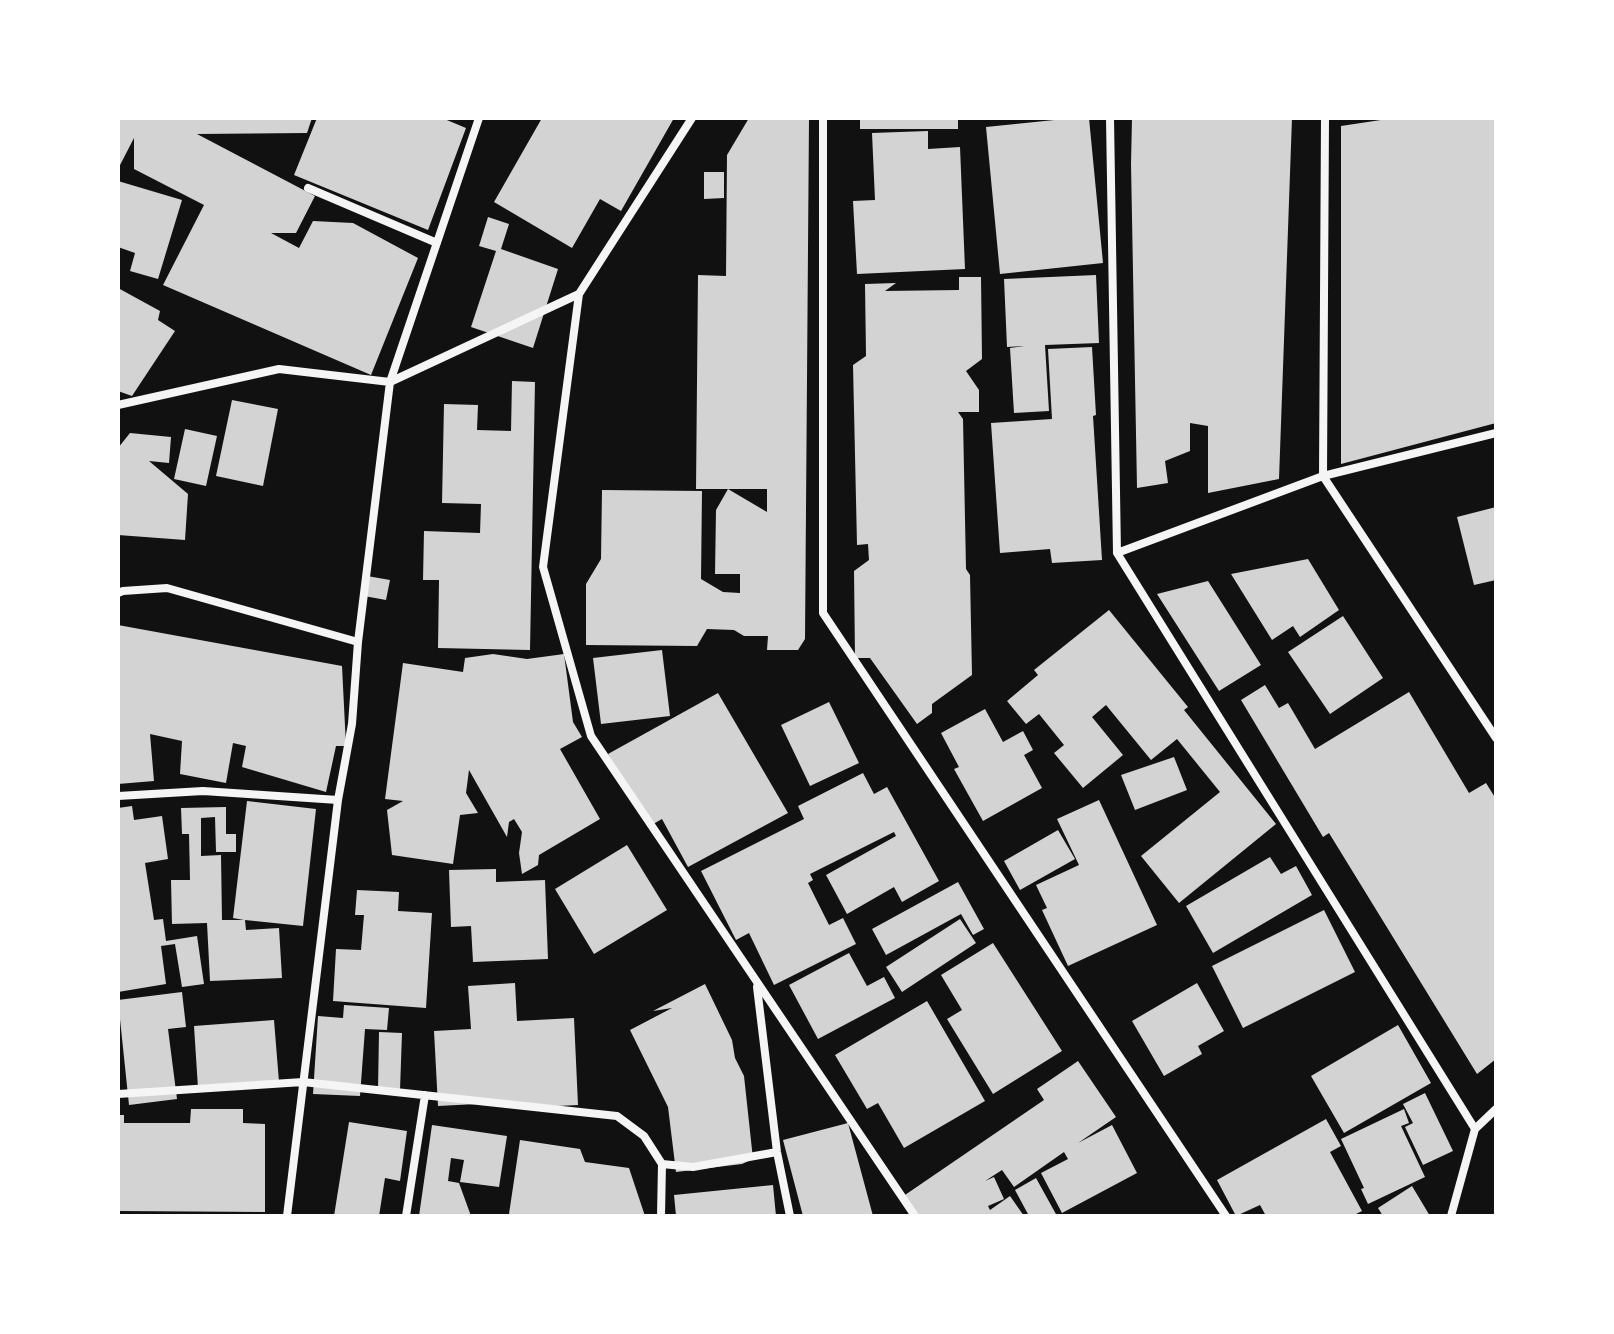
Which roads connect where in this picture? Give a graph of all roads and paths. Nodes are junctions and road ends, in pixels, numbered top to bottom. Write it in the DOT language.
graph roads {
  1 [pos="479,118"];
  2 [pos="692,118"];
  3 [pos="823,118"];
  4 [pos="1110,118"];
  5 [pos="1325,118"];
  6 [pos="308,188"];
  7 [pos="437,243"];
  8 [pos="579,294"];
  9 [pos="390,382"];
  10 [pos="118,405"];
  11 [pos="1496,433"];
  12 [pos="1323,476"];
  13 [pos="1117,553"];
  14 [pos="120,591"];
  15 [pos="358,642"];
  16 [pos="1496,738"];
  17 [pos="118,796"];
  18 [pos="338,800"];
  19 [pos="757,985"];
  20 [pos="303,1082"];
  21 [pos="118,1094"];
  22 [pos="425,1095"];
  23 [pos="1496,1109"];
  24 [pos="1475,1129"];
  25 [pos="777,1152"];
  26 [pos="662,1164"];
  27 [pos="287,1216"];
  28 [pos="406,1216"];
  29 [pos="661,1216"];
  30 [pos="790,1216"];
  31 [pos="915,1216"];
  32 [pos="1226,1216"];
  33 [pos="1451,1216"];
  1 -- 7 [label="street"];
  2 -- 8 [label="street"];
  3 -- 32 [label="street"];
  4 -- 13 [label="street"];
  5 -- 12 [label="street"];
  6 -- 7 [label="street"];
  7 -- 9 [label="street"];
  8 -- 9 [label="street"];
  8 -- 19 [label="street"];
  9 -- 10 [label="street"];
  9 -- 15 [label="street"];
  11 -- 12 [label="street"];
  12 -- 13 [label="street"];
  12 -- 16 [label="street"];
  13 -- 24 [label="street"];
  14 -- 15 [label="street"];
  15 -- 18 [label="street"];
  17 -- 18 [label="street"];
  18 -- 20 [label="street"];
  19 -- 25 [label="street"];
  19 -- 31 [label="street"];
  20 -- 21 [label="street"];
  20 -- 22 [label="street"];
  20 -- 27 [label="street"];
  22 -- 26 [label="street"];
  22 -- 28 [label="street"];
  23 -- 24 [label="street"];
  24 -- 33 [label="street"];
  25 -- 26 [label="street"];
  25 -- 30 [label="street"];
  26 -- 29 [label="street"];
}
